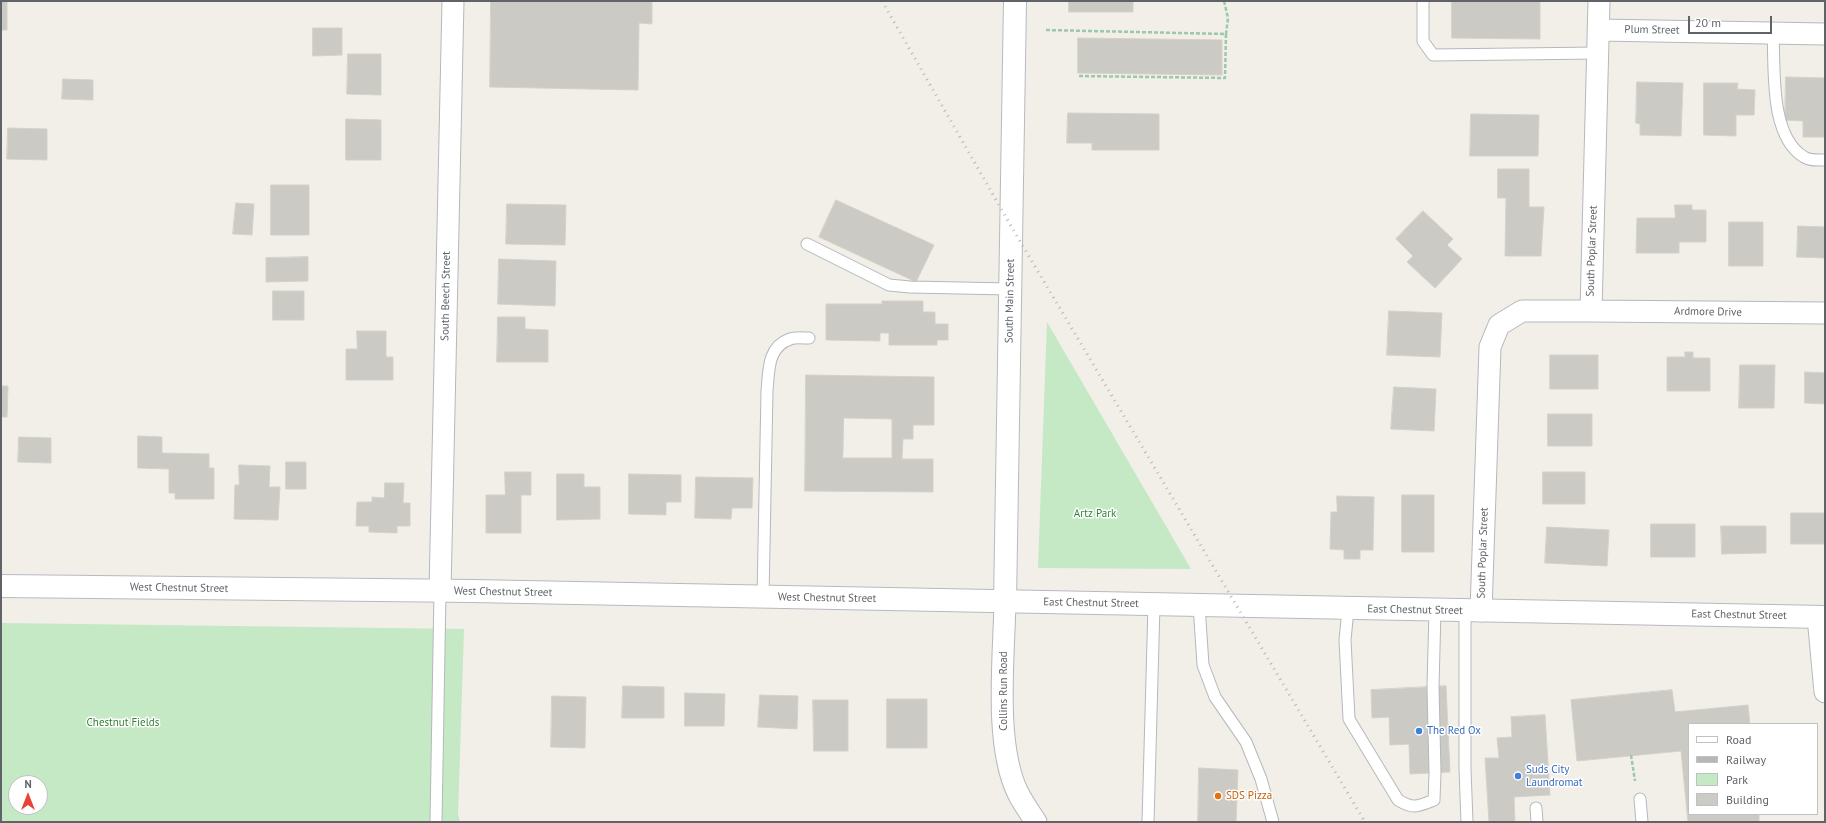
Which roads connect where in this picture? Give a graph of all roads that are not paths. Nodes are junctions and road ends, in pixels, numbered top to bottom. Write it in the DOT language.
graph roads {
  1 [pos="453,1"];
  2 [pos="1015,1"];
  3 [pos="1423,1"];
  4 [pos="1599,1"];
  5 [pos="1599,30"];
  6 [pos="1773,33"];
  7 [pos="1825,34"];
  8 [pos="1598,53"];
  9 [pos="1825,160"];
  10 [pos="807,244"];
  11 [pos="1010,289"];
  12 [pos="1591,310"];
  13 [pos="1825,313"];
  14 [pos="809,338"];
  15 [pos="1,586"];
  16 [pos="440,591"];
  17 [pos="764,597"];
  18 [pos="1005,602"];
  19 [pos="1154,604"];
  20 [pos="1199,606"];
  21 [pos="1348,609"];
  22 [pos="1435,610"];
  23 [pos="1473,611"];
  24 [pos="1822,617"];
  25 [pos="1825,692"];
  26 [pos="1640,799"];
  27 [pos="1536,808"];
  28 [pos="436,822"];
  29 [pos="1036,822"];
  30 [pos="1148,822"];
  31 [pos="1273,822"];
  32 [pos="1467,822"];
  33 [pos="1537,822"];
  34 [pos="1642,822"];
  1 -- 16 [label="street, South Beech Street"];
  2 -- 11 [label="main road, South Main Street"];
  3 -- 8 [label="lane"];
  4 -- 5 [label="street, South Poplar Street"];
  5 -- 6 [label="street, Plum Street"];
  5 -- 8 [label="street, South Poplar Street"];
  6 -- 7 [label="street, Plum Street"];
  6 -- 9 [label="lane"];
  8 -- 12 [label="street, South Poplar Street"];
  10 -- 11 [label="lane"];
  11 -- 18 [label="main road, South Main Street"];
  12 -- 13 [label="street, Ardmore Drive"];
  12 -- 23 [label="street, South Poplar Street"];
  14 -- 17 [label="lane"];
  15 -- 16 [label="main road, West Chestnut Street"];
  16 -- 17 [label="main road, West Chestnut Street"];
  16 -- 28 [label="lane"];
  17 -- 18 [label="main road, West Chestnut Street"];
  18 -- 19 [label="main road, East Chestnut Street"];
  18 -- 29 [label="street, Collins Run Road"];
  19 -- 20 [label="main road, East Chestnut Street"];
  19 -- 30 [label="lane"];
  20 -- 21 [label="main road, East Chestnut Street"];
  20 -- 31 [label="lane"];
  21 -- 22 [label="main road, East Chestnut Street"];
  21 -- 22 [label="lane"];
  22 -- 23 [label="main road, East Chestnut Street"];
  23 -- 24 [label="main road, East Chestnut Street"];
  23 -- 32 [label="lane"];
  24 -- 25 [label="street"];
  26 -- 34 [label="lane"];
  27 -- 33 [label="lane"];
}
